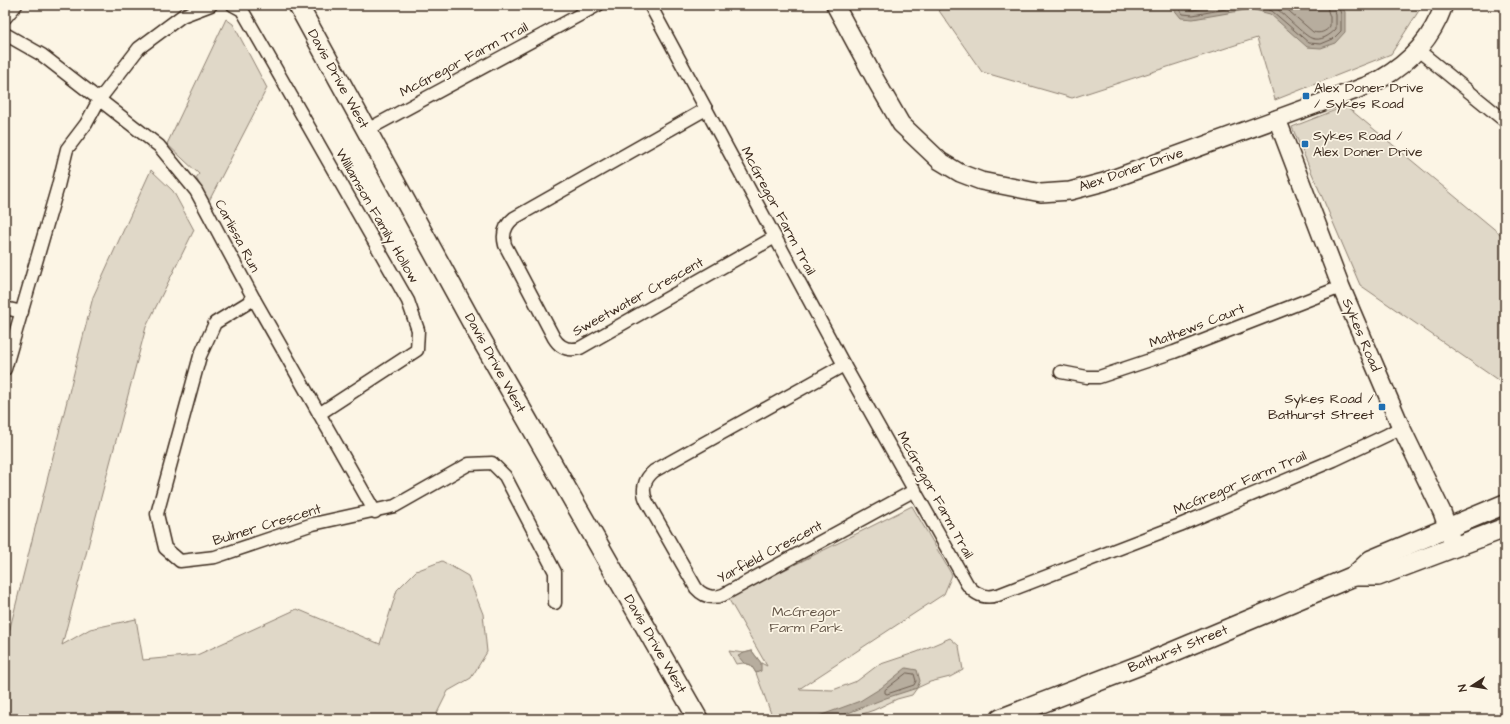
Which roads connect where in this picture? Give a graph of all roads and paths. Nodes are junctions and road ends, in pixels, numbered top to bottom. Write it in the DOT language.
graph roads {
  1 [pos="16,5"];
  2 [pos="211,5"];
  3 [pos="233,5"];
  4 [pos="298,5"];
  5 [pos="598,5"];
  6 [pos="650,5"];
  7 [pos="835,5"];
  8 [pos="1444,5"];
  9 [pos="5,18"];
  10 [pos="5,34"];
  11 [pos="1418,50"];
  12 [pos="99,100"];
  13 [pos="706,110"];
  14 [pos="1277,119"];
  15 [pos="1505,121"];
  16 [pos="367,130"];
  17 [pos="776,237"];
  18 [pos="1341,287"];
  19 [pos="254,299"];
  20 [pos="5,308"];
  21 [pos="22,312"];
  22 [pos="844,365"];
  23 [pos="5,369"];
  24 [pos="1061,372"];
  25 [pos="319,414"];
  26 [pos="1401,427"];
  27 [pos="915,490"];
  28 [pos="1505,504"];
  29 [pos="375,512"];
  30 [pos="1448,528"];
  31 [pos="1505,528"];
  32 [pos="1454,547"];
  33 [pos="1354,576"];
  34 [pos="555,603"];
  35 [pos="697,719"];
  36 [pos="1000,719"];
  1 -- 9 [label="street"];
  2 -- 12 [label="street"];
  3 -- 25 [label="street, Williamson Family Hollow"];
  4 -- 16 [label="main road, Davis Drive West"];
  5 -- 16 [label="street, McGregor Farm Trail"];
  6 -- 13 [label="street, McGregor Farm Trail"];
  7 -- 14 [label="street, Alex Doner Drive"];
  8 -- 11 [label="street, Alex Doner Drive"];
  10 -- 12 [label="street, Carlissa Run"];
  11 -- 14 [label="street, Alex Doner Drive"];
  11 -- 15 [label="street"];
  12 -- 19 [label="street, Carlissa Run"];
  12 -- 21 [label="street"];
  13 -- 17 [label="street, McGregor Farm Trail"];
  13 -- 17 [label="street, Sweetwater Crescent"];
  14 -- 18 [label="street, Sykes Road"];
  16 -- 35 [label="main road, Davis Drive West"];
  17 -- 22 [label="street, McGregor Farm Trail"];
  18 -- 24 [label="street, Mathews Court"];
  18 -- 26 [label="street, Sykes Road"];
  19 -- 25 [label="street, Carlissa Run"];
  19 -- 29 [label="street, Bulmer Crescent"];
  20 -- 21 [label="street"];
  21 -- 23 [label="street"];
  22 -- 27 [label="street, McGregor Farm Trail"];
  22 -- 27 [label="street, Yarfield Crescent"];
  25 -- 29 [label="street, Carlissa Run"];
  26 -- 27 [label="street, McGregor Farm Trail"];
  26 -- 30 [label="street, Sykes Road"];
  28 -- 30 [label="main road, Bathurst Street"];
  29 -- 34 [label="street, Bulmer Crescent"];
  30 -- 32 [label="street, Sykes Road"];
  30 -- 33 [label="main road, Bathurst Street"];
  31 -- 32 [label="main road, Bathurst Street"];
  32 -- 33 [label="main road, Bathurst Street"];
  33 -- 36 [label="main road, Bathurst Street"];
}
